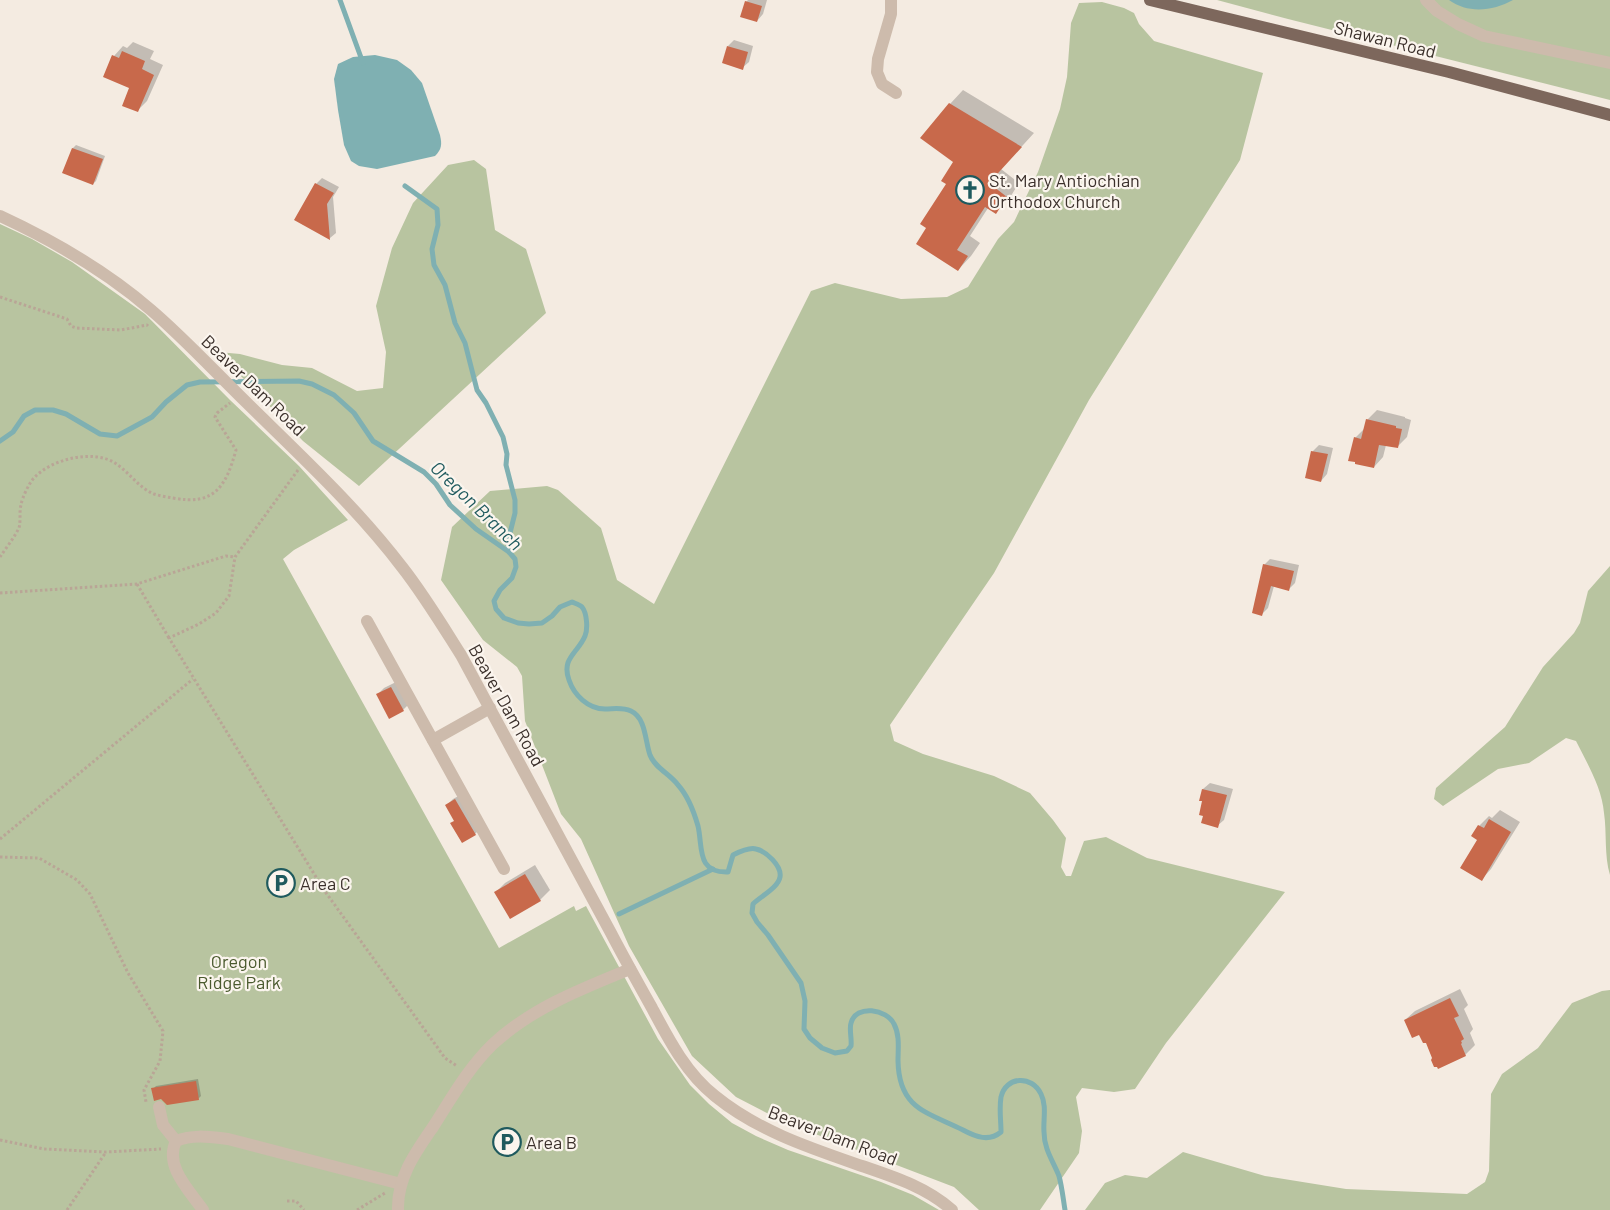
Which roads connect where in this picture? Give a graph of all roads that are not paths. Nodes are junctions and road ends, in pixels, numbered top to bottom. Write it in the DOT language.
graph roads {
  1 [pos="891,0"];
  2 [pos="1150,0"];
  3 [pos="1426,0"];
  4 [pos="1610,63"];
  5 [pos="896,93"];
  6 [pos="1610,115"];
  7 [pos="0,216"];
  8 [pos="367,621"];
  9 [pos="490,708"];
  10 [pos="433,740"];
  11 [pos="504,869"];
  12 [pos="630,969"];
  13 [pos="160,1111"];
  14 [pos="174,1145"];
  15 [pos="401,1184"];
  16 [pos="203,1210"];
  17 [pos="398,1210"];
  18 [pos="952,1210"];
  1 -- 5 [label="street"];
  2 -- 6 [label="main road, Shawan Road"];
  3 -- 4 [label="street"];
  7 -- 9 [label="street, Beaver Dam Road"];
  8 -- 10 [label="street"];
  9 -- 10 [label="street"];
  9 -- 12 [label="street, Beaver Dam Road"];
  10 -- 11 [label="street"];
  12 -- 15 [label="street"];
  12 -- 18 [label="street, Beaver Dam Road"];
  13 -- 14 [label="street"];
  14 -- 15 [label="street"];
  14 -- 16 [label="street"];
  15 -- 17 [label="street"];
}
